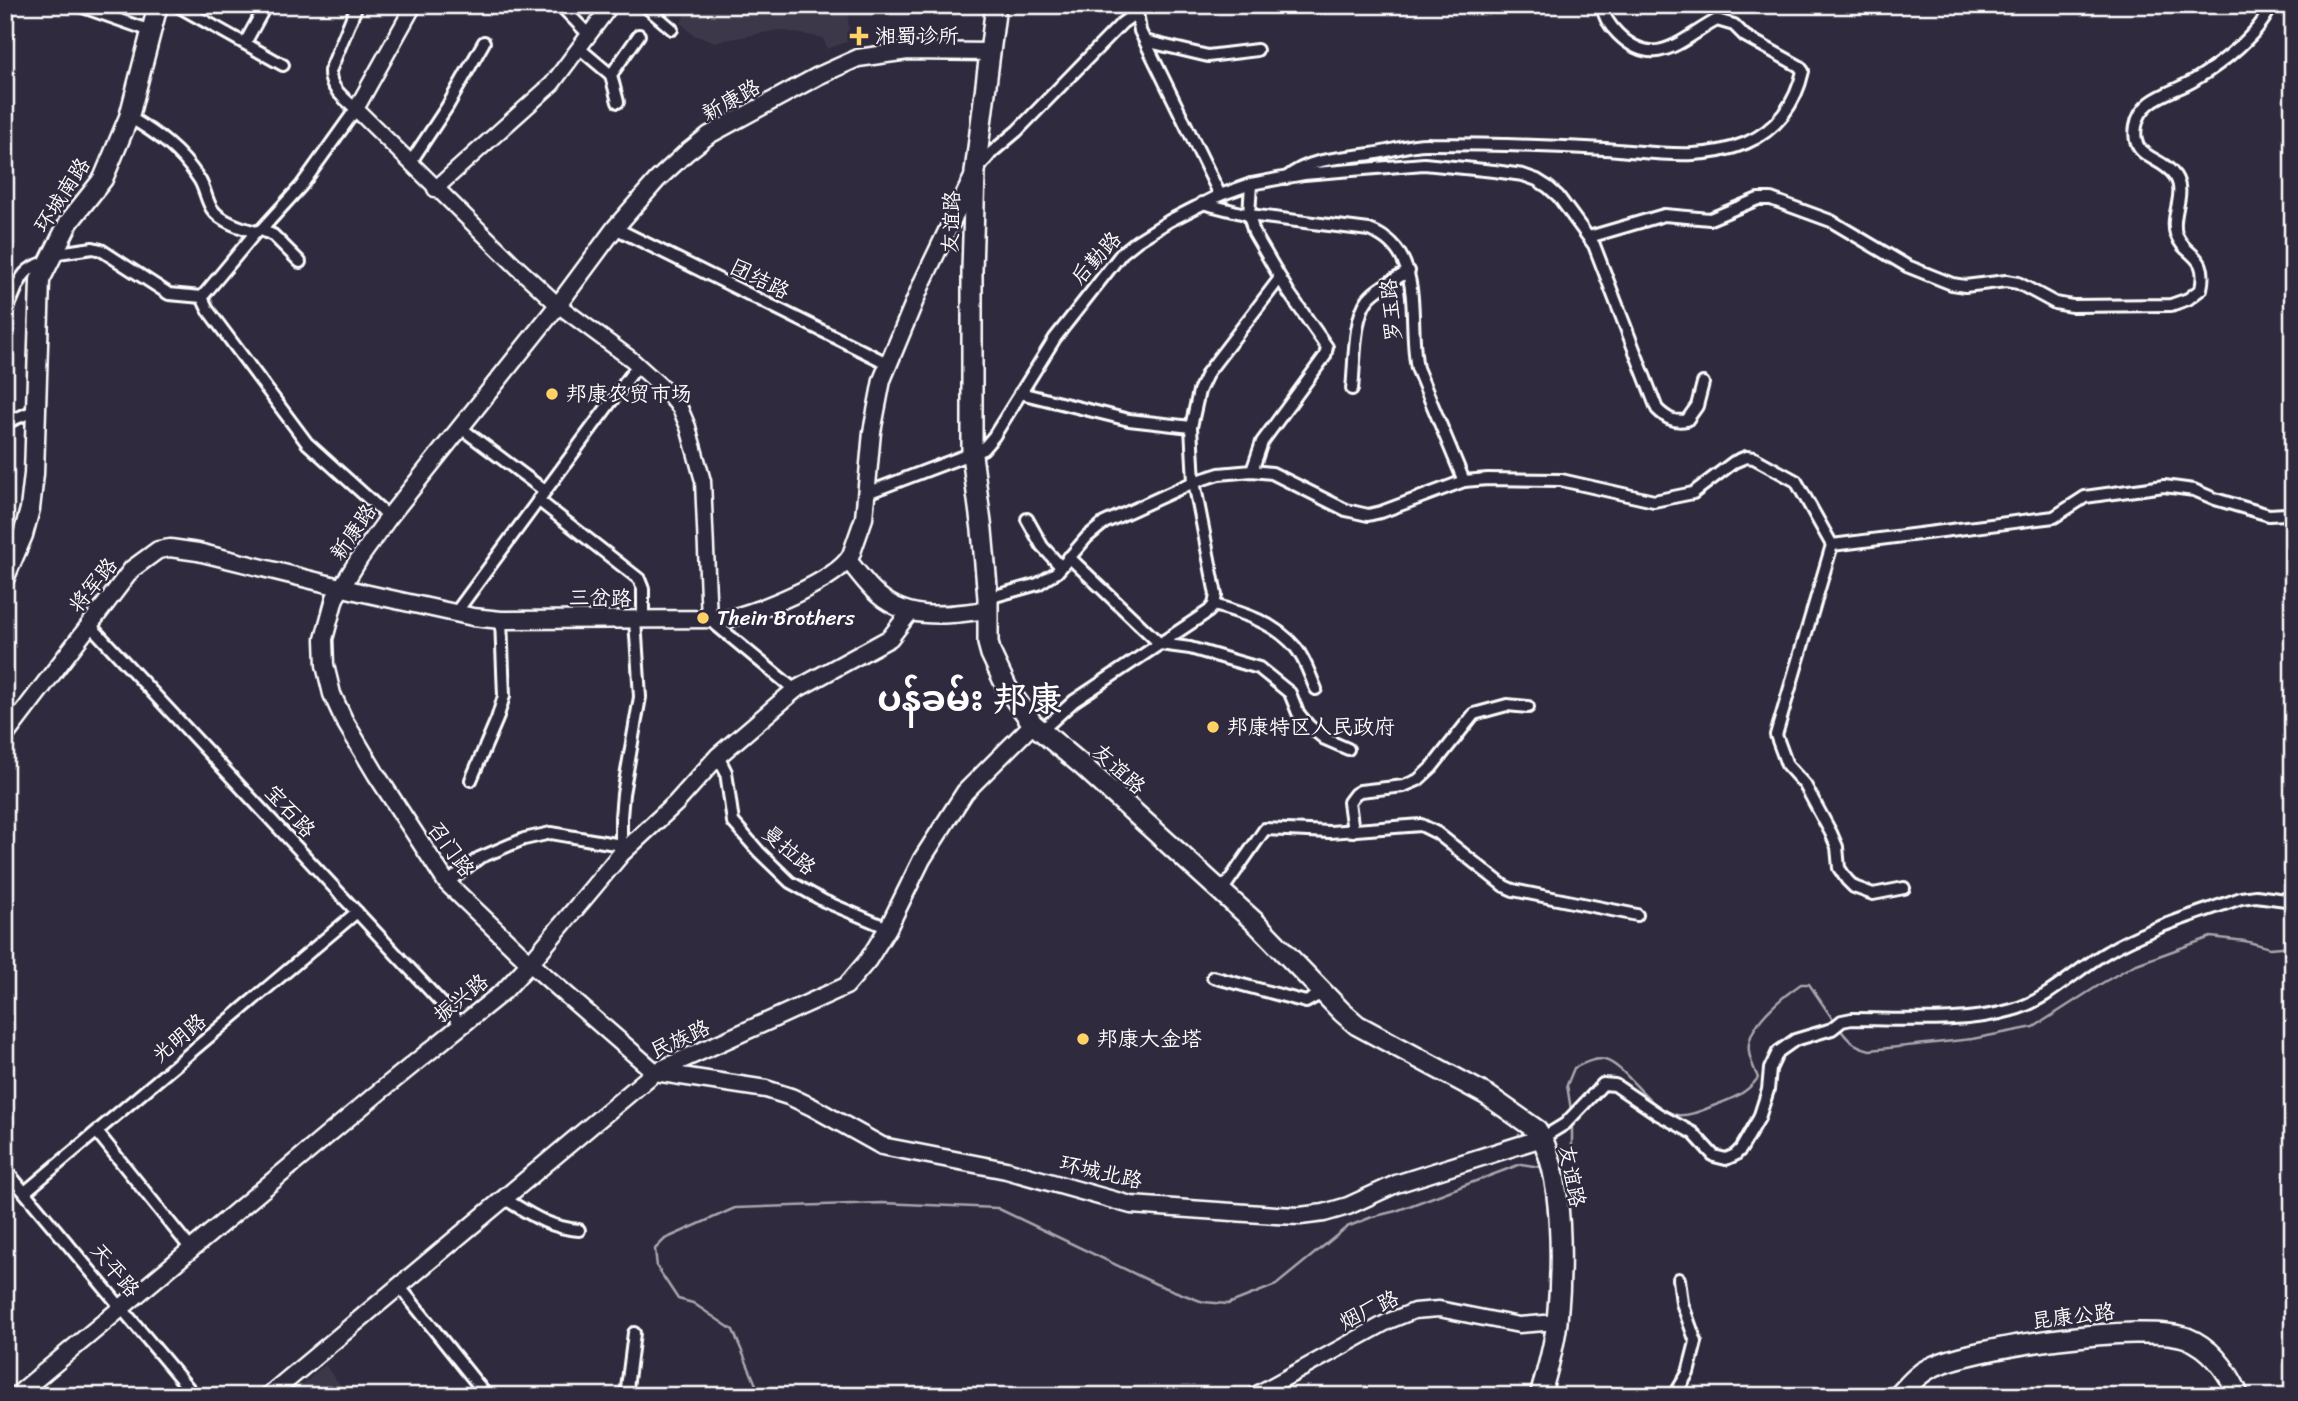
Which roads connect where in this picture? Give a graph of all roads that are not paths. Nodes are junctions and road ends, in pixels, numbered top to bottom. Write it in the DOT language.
graph roads {
  1 [pos="77,5"];
  2 [pos="158,5"];
  3 [pos="176,5"];
  4 [pos="266,5"];
  5 [pos="357,5"];
  6 [pos="415,5"];
  7 [pos="560,5"];
  8 [pos="611,5"];
  9 [pos="643,5"];
  10 [pos="996,5"];
  11 [pos="1602,5"];
  12 [pos="2272,5"];
  13 [pos="1136,9"];
  14 [pos="671,29"];
  15 [pos="152,31"];
  16 [pos="589,35"];
  17 [pos="639,36"];
  18 [pos="1145,41"];
  19 [pos="484,42"];
  20 [pos="244,43"];
  21 [pos="579,48"];
  22 [pos="1257,50"];
  23 [pos="990,52"];
  24 [pos="283,65"];
  25 [pos="611,75"];
  26 [pos="618,102"];
  27 [pos="356,109"];
  28 [pos="129,117"];
  29 [pos="410,163"];
  30 [pos="975,172"];
  31 [pos="1286,178"];
  32 [pos="1251,184"];
  33 [pos="435,189"];
  34 [pos="1220,195"];
  35 [pos="1202,203"];
  36 [pos="1249,215"];
  37 [pos="615,229"];
  38 [pos="258,231"];
  39 [pos="1589,237"];
  40 [pos="50,258"];
  41 [pos="300,262"];
  42 [pos="1409,271"];
  43 [pos="1280,278"];
  44 [pos="202,297"];
  45 [pos="558,304"];
  46 [pos="5,313"];
  47 [pos="889,364"];
  48 [pos="638,365"];
  49 [pos="1703,383"];
  50 [pos="1352,389"];
  51 [pos="1020,393"];
  52 [pos="36,410"];
  53 [pos="5,422"];
  54 [pos="1191,427"];
  55 [pos="461,428"];
  56 [pos="972,455"];
  57 [pos="1252,471"];
  58 [pos="1464,481"];
  59 [pos="1194,482"];
  60 [pos="867,493"];
  61 [pos="542,496"];
  62 [pos="2293,510"];
  63 [pos="389,517"];
  64 [pos="1027,519"];
  65 [pos="1832,545"];
  66 [pos="9,555"];
  67 [pos="1069,557"];
  68 [pos="848,560"];
  69 [pos="1061,567"];
  70 [pos="5,577"];
  71 [pos="340,587"];
  72 [pos="988,604"];
  73 [pos="1213,605"];
  74 [pos="909,613"];
  75 [pos="454,615"];
  76 [pos="709,619"];
  77 [pos="501,620"];
  78 [pos="639,620"];
  79 [pos="89,624"];
  80 [pos="1160,644"];
  81 [pos="1316,689"];
  82 [pos="795,690"];
  83 [pos="1528,707"];
  84 [pos="1037,728"];
  85 [pos="5,736"];
  86 [pos="1348,749"];
  87 [pos="718,756"];
  88 [pos="471,780"];
  89 [pos="1353,831"];
  90 [pos="621,850"];
  91 [pos="447,883"];
  92 [pos="1904,888"];
  93 [pos="1222,891"];
  94 [pos="2293,901"];
  95 [pos="357,912"];
  96 [pos="1637,915"];
  97 [pos="888,928"];
  98 [pos="530,963"];
  99 [pos="1213,977"];
  100 [pos="1322,993"];
  101 [pos="462,1025"];
  102 [pos="655,1072"];
  103 [pos="97,1132"];
  104 [pos="1542,1138"];
  105 [pos="5,1169"];
  106 [pos="25,1192"];
  107 [pos="505,1199"];
  108 [pos="579,1230"];
  109 [pos="191,1249"];
  110 [pos="1679,1279"];
  111 [pos="400,1287"];
  112 [pos="121,1307"];
  113 [pos="1557,1322"];
  114 [pos="635,1333"];
  115 [pos="16,1396"];
  116 [pos="195,1396"];
  117 [pos="268,1396"];
  118 [pos="487,1396"];
  119 [pos="626,1396"];
  120 [pos="1253,1396"];
  121 [pos="1540,1396"];
  122 [pos="1674,1396"];
  123 [pos="1898,1396"];
  124 [pos="2239,1396"];
  1 -- 15 [label="street"];
  2 -- 15 [label="main road, 环城南路"];
  3 -- 20 [label="street"];
  4 -- 20 [label="street"];
  5 -- 27 [label="street"];
  6 -- 27 [label="street"];
  7 -- 16 [label="street"];
  8 -- 16 [label="street"];
  9 -- 14 [label="street"];
  10 -- 23 [label="highway, 友谊路"];
  11 -- 31 [label="street"];
  12 -- 39 [label="street"];
  13 -- 18 [label="street"];
  13 -- 30 [label="street"];
  15 -- 28 [label="main road, 环城南路"];
  16 -- 21 [label="street"];
  17 -- 25 [label="street"];
  18 -- 22 [label="street"];
  18 -- 34 [label="street"];
  19 -- 29 [label="street"];
  20 -- 24 [label="street"];
  21 -- 25 [label="street"];
  21 -- 33 [label="street"];
  23 -- 30 [label="highway, 友谊路"];
  23 -- 37 [label="main road, 新康路"];
  25 -- 26 [label="street"];
  27 -- 29 [label="street"];
  27 -- 38 [label="street"];
  28 -- 38 [label="street"];
  28 -- 40 [label="main road, 环城南路"];
  29 -- 33 [label="street"];
  30 -- 47 [label="main road"];
  30 -- 56 [label="highway, 友谊路"];
  31 -- 32 [label="street, 后勤路"];
  31 -- 39 [label="street, 后勤路"];
  32 -- 34 [label="street, 后勤路"];
  32 -- 36 [label="street"];
  33 -- 45 [label="street"];
  34 -- 35 [label="street, 后勤路"];
  35 -- 36 [label="street, 罗玉路"];
  35 -- 51 [label="street, 后勤路"];
  36 -- 42 [label="street, 罗玉路"];
  36 -- 43 [label="street"];
  37 -- 45 [label="main road, 新康路"];
  37 -- 47 [label="street, 团结路"];
  38 -- 41 [label="street"];
  38 -- 44 [label="street"];
  39 -- 49 [label="street, 后勤路"];
  40 -- 44 [label="street"];
  40 -- 46 [label="street"];
  40 -- 52 [label="main road, 环城南路"];
  42 -- 50 [label="street"];
  42 -- 58 [label="street, 罗玉路"];
  43 -- 54 [label="street"];
  43 -- 57 [label="street"];
  44 -- 63 [label="street"];
  45 -- 48 [label="street"];
  45 -- 55 [label="main road, 新康路"];
  47 -- 60 [label="main road"];
  48 -- 61 [label="street"];
  48 -- 76 [label="street"];
  51 -- 54 [label="street"];
  51 -- 56 [label="street, 后勤路"];
  52 -- 53 [label="street"];
  52 -- 66 [label="main road, 环城南路"];
  54 -- 59 [label="street"];
  55 -- 61 [label="street"];
  55 -- 63 [label="main road, 新康路"];
  56 -- 60 [label="street, 后勤路"];
  56 -- 72 [label="highway, 友谊路"];
  57 -- 58 [label="street"];
  57 -- 59 [label="street"];
  58 -- 65 [label="street"];
  59 -- 67 [label="street"];
  59 -- 73 [label="street"];
  60 -- 68 [label="main road"];
  61 -- 75 [label="street"];
  61 -- 78 [label="street"];
  62 -- 65 [label="street"];
  63 -- 71 [label="main road, 新康路"];
  64 -- 69 [label="street"];
  65 -- 92 [label="street"];
  66 -- 70 [label="main road, 环城南路"];
  67 -- 69 [label="street"];
  67 -- 80 [label="street"];
  68 -- 74 [label="main road"];
  68 -- 76 [label="main road, 三岔路"];
  69 -- 72 [label="street"];
  71 -- 75 [label="main road, 三岔路"];
  71 -- 79 [label="main road, 将军路"];
  71 -- 91 [label="main road, 召门路"];
  72 -- 74 [label="main road"];
  72 -- 84 [label="highway, 友谊路"];
  73 -- 80 [label="street"];
  73 -- 81 [label="street"];
  74 -- 82 [label="main road, 振兴路"];
  75 -- 77 [label="main road, 三岔路"];
  76 -- 78 [label="main road, 三岔路"];
  76 -- 82 [label="street"];
  77 -- 78 [label="main road, 三岔路"];
  77 -- 88 [label="street"];
  78 -- 90 [label="street"];
  79 -- 85 [label="main road, 将军路"];
  79 -- 95 [label="street, 宝石路"];
  80 -- 84 [label="street"];
  80 -- 86 [label="street"];
  82 -- 87 [label="main road, 振兴路"];
  83 -- 89 [label="street"];
  84 -- 93 [label="highway, 友谊路"];
  84 -- 97 [label="main road, 民族路"];
  87 -- 90 [label="main road, 振兴路"];
  87 -- 97 [label="street, 曼拉路"];
  89 -- 93 [label="street"];
  89 -- 96 [label="street"];
  90 -- 91 [label="street"];
  90 -- 98 [label="main road, 振兴路"];
  91 -- 98 [label="main road, 召门路"];
  93 -- 100 [label="highway, 友谊路"];
  94 -- 104 [label="street"];
  95 -- 101 [label="street, 宝石路"];
  95 -- 103 [label="street, 光明路"];
  97 -- 102 [label="main road, 民族路"];
  98 -- 101 [label="main road, 振兴路"];
  98 -- 102 [label="main road, 召门路"];
  99 -- 100 [label="street"];
  100 -- 104 [label="highway, 友谊路"];
  101 -- 109 [label="main road, 振兴路"];
  102 -- 104 [label="main road, 环城北路"];
  102 -- 107 [label="main road, 民族路"];
  103 -- 106 [label="street, 光明路"];
  103 -- 109 [label="street"];
  104 -- 113 [label="highway, 友谊路"];
  105 -- 106 [label="street, 天平路"];
  106 -- 112 [label="street, 天平路"];
  107 -- 108 [label="street"];
  107 -- 111 [label="main road, 民族路"];
  109 -- 112 [label="main road, 振兴路"];
  110 -- 122 [label="street"];
  111 -- 117 [label="main road, 民族路"];
  111 -- 118 [label="street"];
  112 -- 115 [label="main road, 振兴路"];
  112 -- 116 [label="street, 天平路"];
  113 -- 120 [label="street, 烟厂路"];
  113 -- 121 [label="highway, 友谊路"];
  114 -- 119 [label="street"];
  123 -- 124 [label="highway, 昆康公路"];
}
